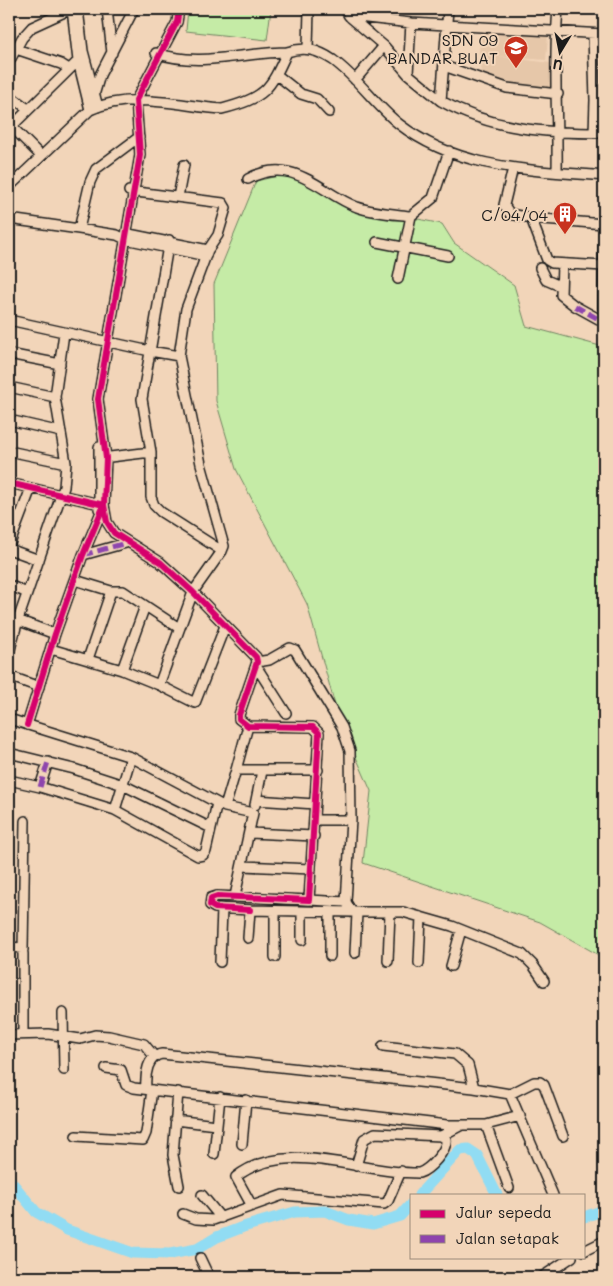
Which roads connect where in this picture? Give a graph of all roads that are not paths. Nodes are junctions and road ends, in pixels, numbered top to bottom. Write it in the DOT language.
graph roads {
  1 [pos="72,9"];
  2 [pos="78,9"];
  3 [pos="107,9"];
  4 [pos="134,9"];
  5 [pos="174,9"];
  6 [pos="179,9"];
  7 [pos="309,9"];
  8 [pos="448,9"];
  9 [pos="558,9"];
  10 [pos="347,13"];
  11 [pos="411,24"];
  12 [pos="447,26"];
  13 [pos="556,32"];
  14 [pos="593,34"];
  15 [pos="604,34"];
  16 [pos="384,46"];
  17 [pos="308,48"];
  18 [pos="16,49"];
  19 [pos="287,52"];
  20 [pos="112,53"];
  21 [pos="158,53"];
  22 [pos="78,61"];
  23 [pos="9,62"];
  24 [pos="444,66"];
  25 [pos="600,67"];
  26 [pos="69,69"];
  27 [pos="408,74"];
  28 [pos="277,75"];
  29 [pos="355,80"];
  30 [pos="94,94"];
  31 [pos="558,94"];
  32 [pos="9,95"];
  33 [pos="133,100"];
  34 [pos="600,100"];
  35 [pos="441,102"];
  36 [pos="94,108"];
  37 [pos="28,109"];
  38 [pos="329,112"];
  39 [pos="10,127"];
  40 [pos="558,132"];
  41 [pos="594,133"];
  42 [pos="604,133"];
  43 [pos="137,138"];
  44 [pos="449,151"];
  45 [pos="40,155"];
  46 [pos="184,165"];
  47 [pos="512,168"];
  48 [pos="556,172"];
  49 [pos="604,176"];
  50 [pos="248,179"];
  51 [pos="9,187"];
  52 [pos="131,191"];
  53 [pos="178,197"];
  54 [pos="411,216"];
  55 [pos="531,218"];
  56 [pos="9,219"];
  57 [pos="604,224"];
  58 [pos="79,230"];
  59 [pos="604,230"];
  60 [pos="122,236"];
  61 [pos="376,242"];
  62 [pos="168,243"];
  63 [pos="404,246"];
  64 [pos="207,253"];
  65 [pos="448,256"];
  66 [pos="562,264"];
  67 [pos="604,266"];
  68 [pos="540,268"];
  69 [pos="398,279"];
  70 [pos="560,286"];
  71 [pos="574,306"];
  72 [pos="603,309"];
  73 [pos="9,320"];
  74 [pos="604,322"];
  75 [pos="64,333"];
  76 [pos="104,341"];
  77 [pos="150,351"];
  78 [pos="9,354"];
  79 [pos="180,356"];
  80 [pos="60,364"];
  81 [pos="9,387"];
  82 [pos="55,397"];
  83 [pos="9,420"];
  84 [pos="61,432"];
  85 [pos="9,452"];
  86 [pos="151,452"];
  87 [pos="103,458"];
  88 [pos="66,463"];
  89 [pos="9,483"];
  90 [pos="31,488"];
  91 [pos="62,496"];
  92 [pos="101,505"];
  93 [pos="9,515"];
  94 [pos="19,519"];
  95 [pos="126,543"];
  96 [pos="9,548"];
  97 [pos="222,552"];
  98 [pos="83,555"];
  99 [pos="39,560"];
  100 [pos="75,580"];
  101 [pos="9,586"];
  102 [pos="111,591"];
  103 [pos="193,592"];
  104 [pos="27,593"];
  105 [pos="145,606"];
  106 [pos="13,619"];
  107 [pos="225,626"];
  108 [pos="179,628"];
  109 [pos="55,634"];
  110 [pos="51,649"];
  111 [pos="9,653"];
  112 [pos="88,659"];
  113 [pos="256,664"];
  114 [pos="122,670"];
  115 [pos="9,676"];
  116 [pos="159,685"];
  117 [pos="39,687"];
  118 [pos="286,713"];
  119 [pos="9,720"];
  120 [pos="27,725"];
  121 [pos="248,726"];
  122 [pos="9,753"];
  123 [pos="132,757"];
  124 [pos="48,762"];
  125 [pos="236,770"];
  126 [pos="318,770"];
  127 [pos="262,771"];
  128 [pos="9,780"];
  129 [pos="123,785"];
  130 [pos="40,787"];
  131 [pos="256,800"];
  132 [pos="315,804"];
  133 [pos="221,805"];
  134 [pos="115,810"];
  135 [pos="253,813"];
  136 [pos="315,820"];
  137 [pos="351,820"];
  138 [pos="25,821"];
  139 [pos="211,828"];
  140 [pos="250,833"];
  141 [pos="314,836"];
  142 [pos="242,866"];
  143 [pos="311,869"];
  144 [pos="235,896"];
  145 [pos="309,900"];
  146 [pos="346,902"];
  147 [pos="222,909"];
  148 [pos="250,910"];
  149 [pos="276,911"];
  150 [pos="302,912"];
  151 [pos="355,912"];
  152 [pos="390,912"];
  153 [pos="330,913"];
  154 [pos="421,917"];
  155 [pos="461,930"];
  156 [pos="248,938"];
  157 [pos="302,940"];
  158 [pos="9,947"];
  159 [pos="23,950"];
  160 [pos="355,953"];
  161 [pos="330,956"];
  162 [pos="275,957"];
  163 [pos="388,961"];
  164 [pos="220,962"];
  165 [pos="419,963"];
  166 [pos="451,966"];
  167 [pos="544,981"];
  168 [pos="63,1013"];
  169 [pos="23,1034"];
  170 [pos="9,1035"];
  171 [pos="64,1036"];
  172 [pos="384,1046"];
  173 [pos="154,1056"];
  174 [pos="106,1068"];
  175 [pos="64,1070"];
  176 [pos="474,1088"];
  177 [pos="149,1089"];
  178 [pos="178,1092"];
  179 [pos="510,1094"];
  180 [pos="220,1097"];
  181 [pos="246,1100"];
  182 [pos="520,1116"];
  183 [pos="174,1120"];
  184 [pos="216,1125"];
  185 [pos="486,1125"];
  186 [pos="460,1126"];
  187 [pos="76,1136"];
  188 [pos="441,1136"];
  189 [pos="563,1136"];
  190 [pos="242,1144"];
  191 [pos="214,1154"];
  192 [pos="356,1166"];
  193 [pos="401,1171"];
  194 [pos="179,1186"];
  195 [pos="509,1188"];
  196 [pos="553,1194"];
  197 [pos="202,1195"];
  198 [pos="252,1206"];
  199 [pos="183,1214"];
  200 [pos="221,1218"];
  201 [pos="604,1241"];
  202 [pos="586,1250"];
  203 [pos="200,1258"];
  204 [pos="570,1258"];
  205 [pos="209,1277"];
  206 [pos="542,1277"];
  1 -- 18 [label="street"];
  1 -- 22 [label="street"];
  2 -- 30 [label="street"];
  3 -- 20 [label="street"];
  4 -- 20 [label="street"];
  5 -- 21 [label="street"];
  6 -- 21 [label="street"];
  7 -- 17 [label="street"];
  8 -- 12 [label="street"];
  9 -- 13 [label="street"];
  10 -- 11 [label="street"];
  10 -- 16 [label="street"];
  11 -- 12 [label="street"];
  11 -- 27 [label="street"];
  12 -- 13 [label="street"];
  12 -- 24 [label="street"];
  13 -- 14 [label="street"];
  13 -- 31 [label="street"];
  14 -- 15 [label="street"];
  14 -- 25 [label="street"];
  16 -- 27 [label="street"];
  16 -- 29 [label="street"];
  17 -- 19 [label="street"];
  17 -- 29 [label="street"];
  18 -- 23 [label="street"];
  18 -- 26 [label="street"];
  19 -- 21 [label="street"];
  19 -- 28 [label="street"];
  20 -- 30 [label="street"];
  21 -- 33 [label="street"];
  22 -- 26 [label="street"];
  22 -- 36 [label="street"];
  24 -- 31 [label="street"];
  24 -- 35 [label="street"];
  25 -- 34 [label="street"];
  26 -- 37 [label="street"];
  27 -- 35 [label="street"];
  28 -- 33 [label="street"];
  28 -- 38 [label="street"];
  29 -- 44 [label="street"];
  30 -- 36 [label="street"];
  31 -- 40 [label="street"];
  32 -- 37 [label="street"];
  33 -- 36 [label="street"];
  33 -- 43 [label="street"];
  34 -- 41 [label="street"];
  35 -- 40 [label="street"];
  36 -- 45 [label="street"];
  37 -- 39 [label="street"];
  39 -- 45 [label="street"];
  40 -- 41 [label="street"];
  40 -- 48 [label="street"];
  41 -- 42 [label="street"];
  43 -- 52 [label="street"];
  43 -- 58 [label="street"];
  44 -- 47 [label="street"];
  44 -- 54 [label="street"];
  45 -- 51 [label="street"];
  46 -- 53 [label="street"];
  47 -- 48 [label="street"];
  47 -- 55 [label="street"];
  48 -- 49 [label="street"];
  50 -- 54 [label="street"];
  52 -- 53 [label="street"];
  52 -- 60 [label="street"];
  53 -- 64 [label="street"];
  54 -- 63 [label="street"];
  55 -- 57 [label="street"];
  55 -- 66 [label="street"];
  56 -- 58 [label="street"];
  58 -- 60 [label="street"];
  59 -- 67 [label="street"];
  60 -- 62 [label="street"];
  60 -- 76 [label="street"];
  61 -- 63 [label="street"];
  62 -- 64 [label="street"];
  62 -- 77 [label="street"];
  63 -- 65 [label="street"];
  63 -- 69 [label="street"];
  64 -- 79 [label="street"];
  66 -- 67 [label="street"];
  66 -- 70 [label="street"];
  67 -- 72 [label="street"];
  68 -- 70 [label="street"];
  70 -- 71 [label="street"];
  71 -- 72 [label="street"];
  71 -- 74 [label="street"];
  73 -- 75 [label="street"];
  75 -- 76 [label="street"];
  75 -- 80 [label="street"];
  76 -- 77 [label="street"];
  76 -- 87 [label="street"];
  77 -- 79 [label="street"];
  77 -- 86 [label="street"];
  78 -- 80 [label="street"];
  79 -- 97 [label="street"];
  80 -- 82 [label="street"];
  81 -- 82 [label="street"];
  82 -- 84 [label="street"];
  83 -- 84 [label="street"];
  84 -- 88 [label="street"];
  85 -- 88 [label="street"];
  86 -- 87 [label="street"];
  86 -- 97 [label="street"];
  87 -- 92 [label="street"];
  88 -- 91 [label="street"];
  89 -- 90 [label="street"];
  90 -- 91 [label="street"];
  90 -- 94 [label="street"];
  91 -- 92 [label="street"];
  91 -- 99 [label="street"];
  92 -- 95 [label="street"];
  92 -- 98 [label="street"];
  93 -- 94 [label="street"];
  94 -- 96 [label="street"];
  95 -- 98 [label="street"];
  95 -- 103 [label="street"];
  96 -- 99 [label="street"];
  97 -- 103 [label="street"];
  98 -- 100 [label="street"];
  99 -- 104 [label="street"];
  100 -- 102 [label="street"];
  100 -- 109 [label="street"];
  101 -- 104 [label="street"];
  102 -- 105 [label="street"];
  102 -- 112 [label="street"];
  103 -- 107 [label="street"];
  103 -- 108 [label="street"];
  104 -- 106 [label="street"];
  105 -- 108 [label="street"];
  105 -- 114 [label="street"];
  106 -- 109 [label="street"];
  106 -- 111 [label="street"];
  107 -- 113 [label="street"];
  107 -- 116 [label="street"];
  108 -- 116 [label="street"];
  109 -- 110 [label="street"];
  110 -- 112 [label="street"];
  110 -- 117 [label="street"];
  112 -- 114 [label="street"];
  113 -- 118 [label="street"];
  113 -- 121 [label="street"];
  113 -- 137 [label="street"];
  114 -- 116 [label="street"];
  115 -- 117 [label="street"];
  117 -- 120 [label="street"];
  119 -- 120 [label="street"];
  120 -- 123 [label="street"];
  121 -- 125 [label="street"];
  121 -- 126 [label="street"];
  122 -- 124 [label="street"];
  123 -- 129 [label="street"];
  123 -- 133 [label="street"];
  124 -- 129 [label="street"];
  124 -- 130 [label="street"];
  125 -- 127 [label="street"];
  125 -- 133 [label="street"];
  126 -- 127 [label="street"];
  126 -- 132 [label="street"];
  127 -- 131 [label="street"];
  128 -- 130 [label="street"];
  129 -- 134 [label="street"];
  129 -- 139 [label="street"];
  130 -- 134 [label="street"];
  131 -- 132 [label="street"];
  131 -- 135 [label="street"];
  132 -- 136 [label="street"];
  133 -- 135 [label="street"];
  133 -- 139 [label="street"];
  134 -- 139 [label="street"];
  135 -- 140 [label="street"];
  136 -- 137 [label="street"];
  136 -- 141 [label="street"];
  137 -- 146 [label="street"];
  138 -- 159 [label="street"];
  140 -- 141 [label="street"];
  140 -- 142 [label="street"];
  141 -- 143 [label="street"];
  142 -- 143 [label="street"];
  142 -- 144 [label="street"];
  143 -- 145 [label="street"];
  144 -- 145 [label="street"];
  144 -- 147 [label="street"];
  145 -- 146 [label="street"];
  146 -- 151 [label="street"];
  147 -- 148 [label="street"];
  147 -- 164 [label="street"];
  148 -- 149 [label="street"];
  148 -- 156 [label="street"];
  149 -- 150 [label="street"];
  149 -- 162 [label="street"];
  150 -- 153 [label="street"];
  150 -- 157 [label="street"];
  151 -- 152 [label="street"];
  151 -- 153 [label="street"];
  151 -- 160 [label="street"];
  152 -- 154 [label="street"];
  152 -- 163 [label="street"];
  153 -- 161 [label="street"];
  154 -- 155 [label="street"];
  154 -- 165 [label="street"];
  155 -- 166 [label="street"];
  155 -- 167 [label="street"];
  158 -- 159 [label="street"];
  159 -- 169 [label="street"];
  168 -- 171 [label="street"];
  169 -- 170 [label="street"];
  169 -- 171 [label="street"];
  171 -- 173 [label="street"];
  171 -- 175 [label="street"];
  172 -- 176 [label="street"];
  173 -- 176 [label="street"];
  173 -- 177 [label="street"];
  174 -- 177 [label="street"];
  176 -- 179 [label="street"];
  177 -- 178 [label="street"];
  177 -- 187 [label="street"];
  178 -- 180 [label="street"];
  178 -- 183 [label="street"];
  179 -- 182 [label="street"];
  179 -- 189 [label="street"];
  180 -- 181 [label="street"];
  180 -- 184 [label="street"];
  181 -- 186 [label="street"];
  181 -- 190 [label="street"];
  182 -- 185 [label="street"];
  182 -- 196 [label="street"];
  183 -- 184 [label="street"];
  183 -- 194 [label="street"];
  184 -- 191 [label="street"];
  185 -- 186 [label="street"];
  185 -- 195 [label="street"];
  186 -- 188 [label="street"];
  188 -- 192 [label="street"];
  188 -- 193 [label="street"];
  192 -- 193 [label="street"];
  192 -- 198 [label="street"];
  193 -- 198 [label="street"];
  197 -- 200 [label="street"];
  198 -- 200 [label="street"];
  199 -- 200 [label="street"];
  201 -- 202 [label="street"];
  203 -- 205 [label="street"];
  204 -- 206 [label="street"];
}
